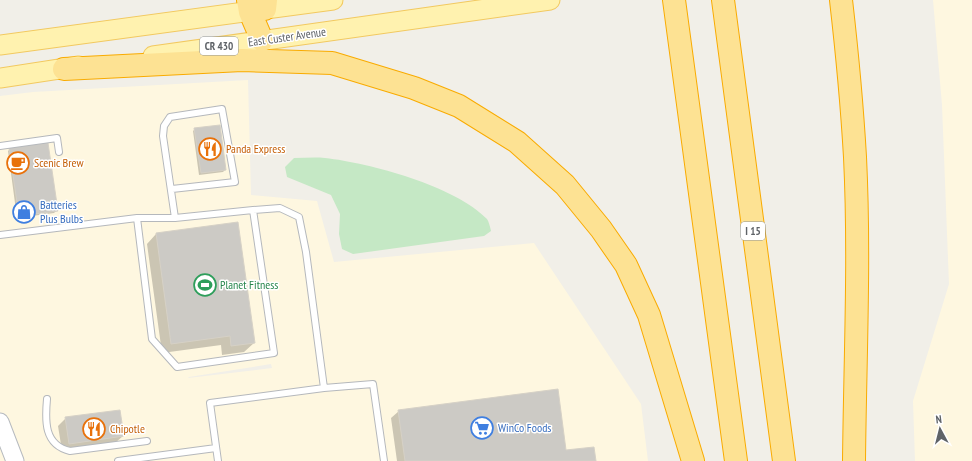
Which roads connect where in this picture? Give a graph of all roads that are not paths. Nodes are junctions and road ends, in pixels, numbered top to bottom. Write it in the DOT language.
graph roads {
  1 [pos="333,0"];
  2 [pos="550,0"];
  3 [pos="669,0"];
  4 [pos="674,0"];
  5 [pos="723,0"];
  6 [pos="841,0"];
  7 [pos="257,5"];
  8 [pos="262,40"];
  9 [pos="0,45"];
  10 [pos="64,68"];
  11 [pos="684,71"];
  12 [pos="0,78"];
  13 [pos="0,146"];
  14 [pos="59,152"];
  15 [pos="172,189"];
  16 [pos="253,210"];
  17 [pos="137,218"];
  18 [pos="175,218"];
  19 [pos="0,235"];
  20 [pos="324,388"];
  21 [pos="46,399"];
  22 [pos="0,422"];
  23 [pos="147,441"];
  24 [pos="216,448"];
  25 [pos="16,461"];
  26 [pos="118,461"];
  27 [pos="218,461"];
  28 [pos="384,461"];
  29 [pos="693,461"];
  30 [pos="736,461"];
  31 [pos="784,461"];
  32 [pos="854,461"];
  1 -- 7 [label="main road"];
  2 -- 8 [label="main road, East Custer Avenue / CR 430"];
  3 -- 11 [label="highway"];
  4 -- 11 [label="highway"];
  5 -- 31 [label="highway, I 15"];
  6 -- 32 [label="highway"];
  7 -- 8 [label="highway"];
  7 -- 9 [label="main road"];
  8 -- 10 [label="main road, East Custer Avenue / CR 430"];
  10 -- 12 [label="main road, East Custer Avenue / CR 430"];
  10 -- 29 [label="highway"];
  11 -- 30 [label="highway"];
  13 -- 14 [label="lane"];
  15 -- 15 [label="lane"];
  15 -- 18 [label="lane"];
  16 -- 17 [label="lane"];
  16 -- 18 [label="lane"];
  16 -- 20 [label="lane"];
  17 -- 18 [label="lane"];
  17 -- 19 [label="lane"];
  20 -- 24 [label="lane"];
  20 -- 28 [label="lane"];
  21 -- 23 [label="lane"];
  22 -- 25 [label="street"];
  24 -- 26 [label="lane"];
  24 -- 27 [label="lane"];
}
